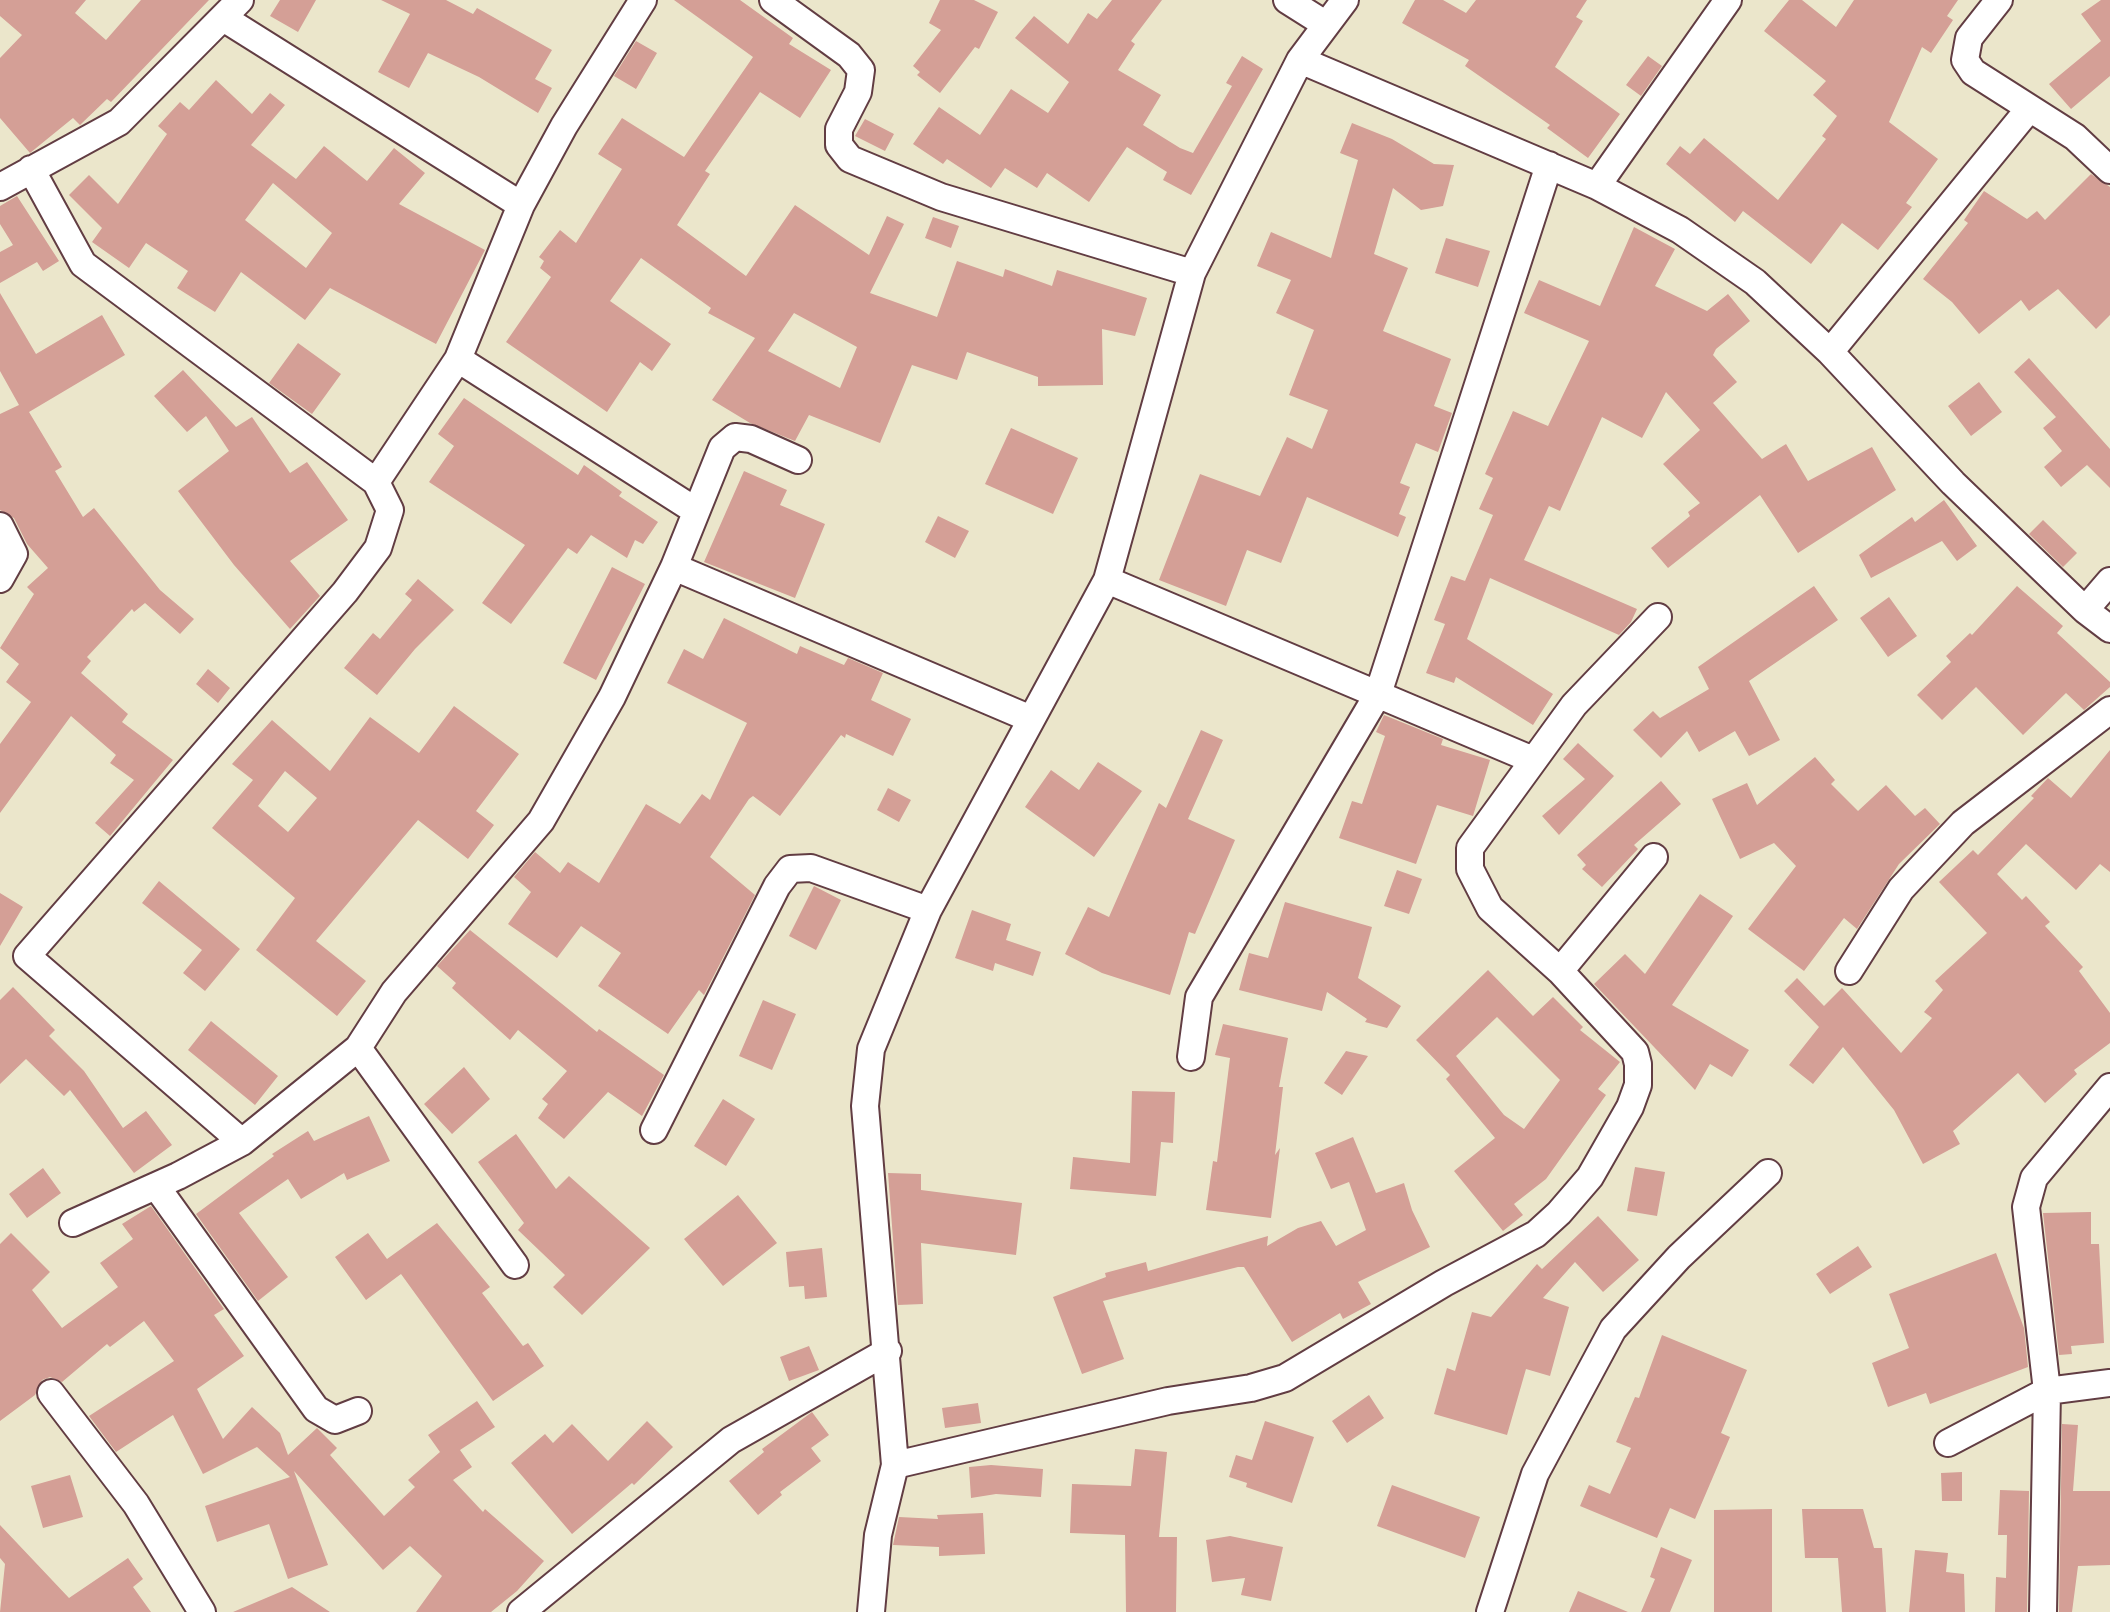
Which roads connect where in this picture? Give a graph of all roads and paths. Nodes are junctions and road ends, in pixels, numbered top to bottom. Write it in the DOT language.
graph roads {
  1 [pos="643,0"];
  2 [pos="773,0"];
  3 [pos="1287,0"];
  4 [pos="1345,0"];
  5 [pos="1728,0"];
  6 [pos="1999,0"];
  7 [pos="233,9"];
  8 [pos="1325,24"];
  9 [pos="1300,60"];
  10 [pos="2029,109"];
  11 [pos="1549,165"];
  12 [pos="31,169"];
  13 [pos="2110,170"];
  14 [pos="1597,186"];
  15 [pos="0,187"];
  16 [pos="521,205"];
  17 [pos="1192,273"];
  18 [pos="1830,352"];
  19 [pos="458,359"];
  20 [pos="798,460"];
  21 [pos="376,482"];
  22 [pos="696,511"];
  23 [pos="0,526"];
  24 [pos="674,567"];
  25 [pos="0,579"];
  26 [pos="1107,580"];
  27 [pos="2110,581"];
  28 [pos="2085,610"];
  29 [pos="1658,617"];
  30 [pos="2110,629"];
  31 [pos="1378,694"];
  32 [pos="2110,710"];
  33 [pos="1031,719"];
  34 [pos="1533,760"];
  35 [pos="1654,857"];
  36 [pos="928,910"];
  37 [pos="1560,971"];
  38 [pos="1849,971"];
  39 [pos="358,1048"];
  40 [pos="1191,1057"];
  41 [pos="2110,1087"];
  42 [pos="654,1130"];
  43 [pos="242,1142"];
  44 [pos="1768,1173"];
  45 [pos="156,1186"];
  46 [pos="73,1223"];
  47 [pos="515,1265"];
  48 [pos="888,1351"];
  49 [pos="2110,1383"];
  50 [pos="2047,1391"];
  51 [pos="51,1393"];
  52 [pos="358,1411"];
  53 [pos="1948,1443"];
  54 [pos="895,1465"];
  55 [pos="202,1612"];
  56 [pos="521,1612"];
  57 [pos="871,1612"];
  58 [pos="1490,1612"];
  59 [pos="2043,1612"];
  1 -- 16 [label="street"];
  2 -- 17 [label="street"];
  3 -- 8 [label="street"];
  4 -- 8 [label="street"];
  5 -- 14 [label="street"];
  6 -- 10 [label="street"];
  7 -- 12 [label="street"];
  7 -- 16 [label="street"];
  8 -- 9 [label="street"];
  9 -- 11 [label="street"];
  9 -- 17 [label="street"];
  10 -- 13 [label="street"];
  10 -- 18 [label="street"];
  11 -- 14 [label="street"];
  11 -- 31 [label="street"];
  12 -- 15 [label="street"];
  12 -- 21 [label="street"];
  14 -- 18 [label="street"];
  16 -- 19 [label="street"];
  17 -- 26 [label="street"];
  18 -- 28 [label="street"];
  19 -- 21 [label="street"];
  19 -- 22 [label="street"];
  20 -- 22 [label="street"];
  21 -- 43 [label="street"];
  22 -- 24 [label="street"];
  23 -- 25 [label="street"];
  24 -- 33 [label="street"];
  24 -- 39 [label="street"];
  26 -- 31 [label="street"];
  26 -- 33 [label="street"];
  27 -- 28 [label="street"];
  28 -- 30 [label="street"];
  29 -- 34 [label="street"];
  31 -- 34 [label="street"];
  31 -- 40 [label="street"];
  32 -- 38 [label="street"];
  33 -- 36 [label="street"];
  34 -- 37 [label="street"];
  35 -- 37 [label="street"];
  36 -- 42 [label="street"];
  36 -- 48 [label="street"];
  37 -- 54 [label="street"];
  39 -- 43 [label="street"];
  39 -- 47 [label="street"];
  41 -- 50 [label="street"];
  43 -- 45 [label="street"];
  44 -- 58 [label="street"];
  45 -- 46 [label="street"];
  45 -- 52 [label="street"];
  48 -- 54 [label="street"];
  48 -- 56 [label="street"];
  49 -- 50 [label="street"];
  50 -- 53 [label="street"];
  50 -- 59 [label="street"];
  51 -- 55 [label="street"];
  54 -- 57 [label="street"];
}
